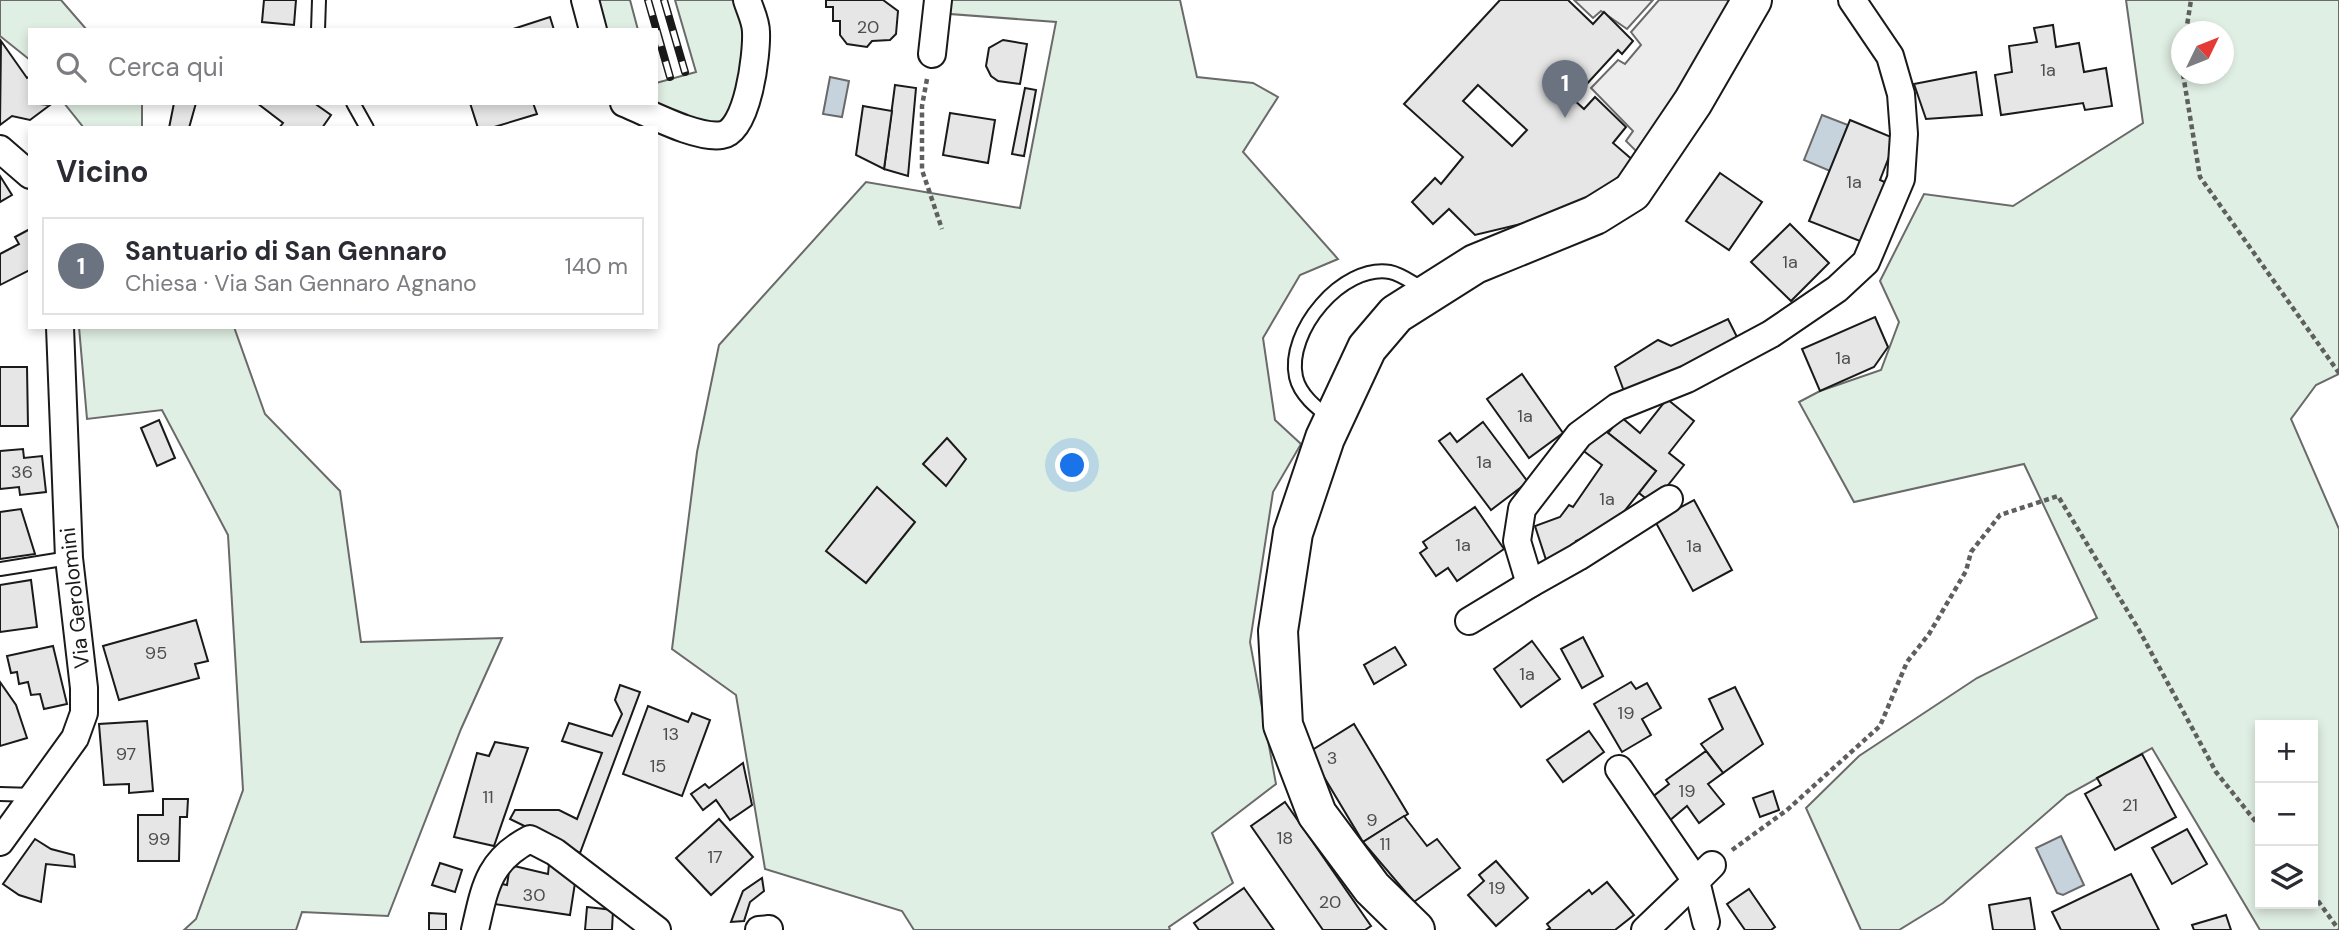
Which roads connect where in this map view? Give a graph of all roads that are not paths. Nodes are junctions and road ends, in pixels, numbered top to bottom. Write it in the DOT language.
graph roads {
  1 [pos="318,0"];
  2 [pos="585,0"];
  3 [pos="747,0"];
  4 [pos="938,0"];
  5 [pos="1752,0"];
  6 [pos="1852,0"];
  7 [pos="318,28"];
  8 [pos="592,28"];
  9 [pos="932,54"];
  10 [pos="354,105"];
  11 [pos="629,105"];
  12 [pos="366,126"];
  13 [pos="0,149"];
  14 [pos="28,173"];
  15 [pos="1430,293"];
  16 [pos="60,329"];
  17 [pos="1333,420"];
  18 [pos="1669,499"];
  19 [pos="69,558"];
  20 [pos="0,569"];
  21 [pos="1530,584"];
  22 [pos="1469,621"];
  23 [pos="1619,769"];
  24 [pos="0,794"];
  25 [pos="34,794"];
  26 [pos="0,842"];
  27 [pos="1704,873"];
  28 [pos="1706,922"];
  29 [pos="769,929"];
  30 [pos="475,930"];
  31 [pos="657,930"];
  32 [pos="759,930"];
  33 [pos="1415,930"];
  34 [pos="1645,930"];
  1 -- 7 [label="lane"];
  2 -- 8 [label="street"];
  3 -- 11 [label="street"];
  4 -- 9 [label="street"];
  5 -- 15 [label="main road"];
  6 -- 21 [label="street"];
  10 -- 12 [label="lane"];
  13 -- 14 [label="street"];
  15 -- 17 [label="main road"];
  15 -- 17 [label="lane"];
  16 -- 19 [label="street, Via Gerolomini"];
  17 -- 33 [label="main road"];
  18 -- 21 [label="street"];
  19 -- 20 [label="lane"];
  19 -- 25 [label="street, Via Gerolomini"];
  21 -- 22 [label="street"];
  23 -- 27 [label="street"];
  24 -- 25 [label="lane"];
  25 -- 26 [label="street, Via Gerolomini"];
  27 -- 28 [label="street"];
  27 -- 34 [label="street"];
  29 -- 32 [label="street"];
  30 -- 31 [label="street"];
}
